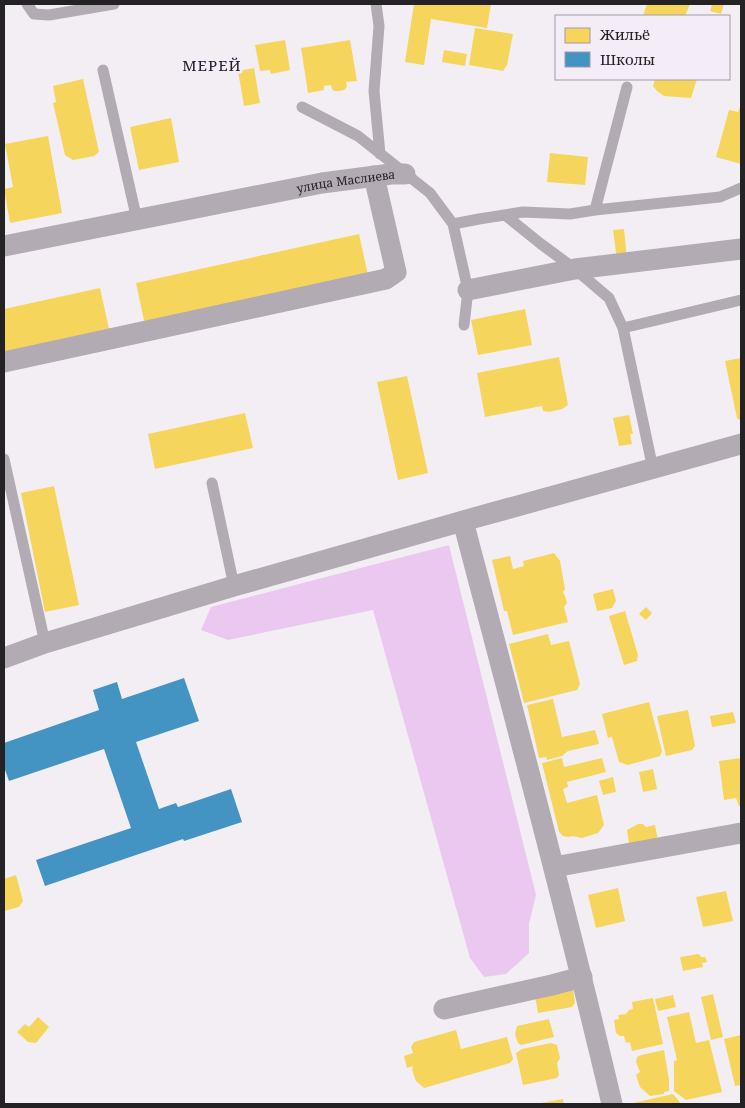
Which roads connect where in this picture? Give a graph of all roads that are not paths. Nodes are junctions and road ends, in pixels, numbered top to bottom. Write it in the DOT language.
graph roads {
  1 [pos="27,4"];
  2 [pos="109,4"];
  3 [pos="376,4"];
  4 [pos="103,70"];
  5 [pos="627,87"];
  6 [pos="302,107"];
  7 [pos="380,154"];
  8 [pos="405,174"];
  9 [pos="374,176"];
  10 [pos="741,188"];
  11 [pos="595,210"];
  12 [pos="505,215"];
  13 [pos="137,220"];
  14 [pos="453,224"];
  15 [pos="4,246"];
  16 [pos="741,249"];
  17 [pos="575,269"];
  18 [pos="468,290"];
  19 [pos="741,300"];
  20 [pos="464,325"];
  21 [pos="623,328"];
  22 [pos="4,362"];
  23 [pos="741,444"];
  24 [pos="4,459"];
  25 [pos="653,469"];
  26 [pos="212,483"];
  27 [pos="464,521"];
  28 [pos="234,586"];
  29 [pos="45,643"];
  30 [pos="4,658"];
  31 [pos="741,833"];
  32 [pos="554,867"];
  33 [pos="582,977"];
  34 [pos="444,1009"];
  35 [pos="612,1104"];
  1 -- 2 [label="lane"];
  3 -- 7 [label="lane"];
  4 -- 13 [label="lane"];
  5 -- 11 [label="lane"];
  6 -- 7 [label="lane"];
  7 -- 8 [label="lane"];
  8 -- 9 [label="street, улица Маслиева"];
  8 -- 14 [label="lane, улица Маслиева"];
  9 -- 13 [label="street, улица Маслиева"];
  9 -- 22 [label="street"];
  10 -- 11 [label="lane"];
  11 -- 12 [label="lane"];
  12 -- 14 [label="lane"];
  12 -- 17 [label="lane"];
  13 -- 15 [label="street, улица Маслиева"];
  14 -- 18 [label="lane"];
  16 -- 17 [label="street"];
  17 -- 18 [label="street"];
  17 -- 21 [label="lane"];
  18 -- 20 [label="lane"];
  19 -- 21 [label="lane"];
  21 -- 25 [label="lane"];
  23 -- 25 [label="street"];
  24 -- 29 [label="lane"];
  25 -- 27 [label="street"];
  26 -- 28 [label="lane"];
  27 -- 28 [label="street"];
  27 -- 32 [label="street"];
  28 -- 29 [label="street"];
  29 -- 30 [label="street"];
  31 -- 32 [label="street"];
  32 -- 33 [label="street"];
  33 -- 34 [label="street"];
  33 -- 35 [label="street"];
}
